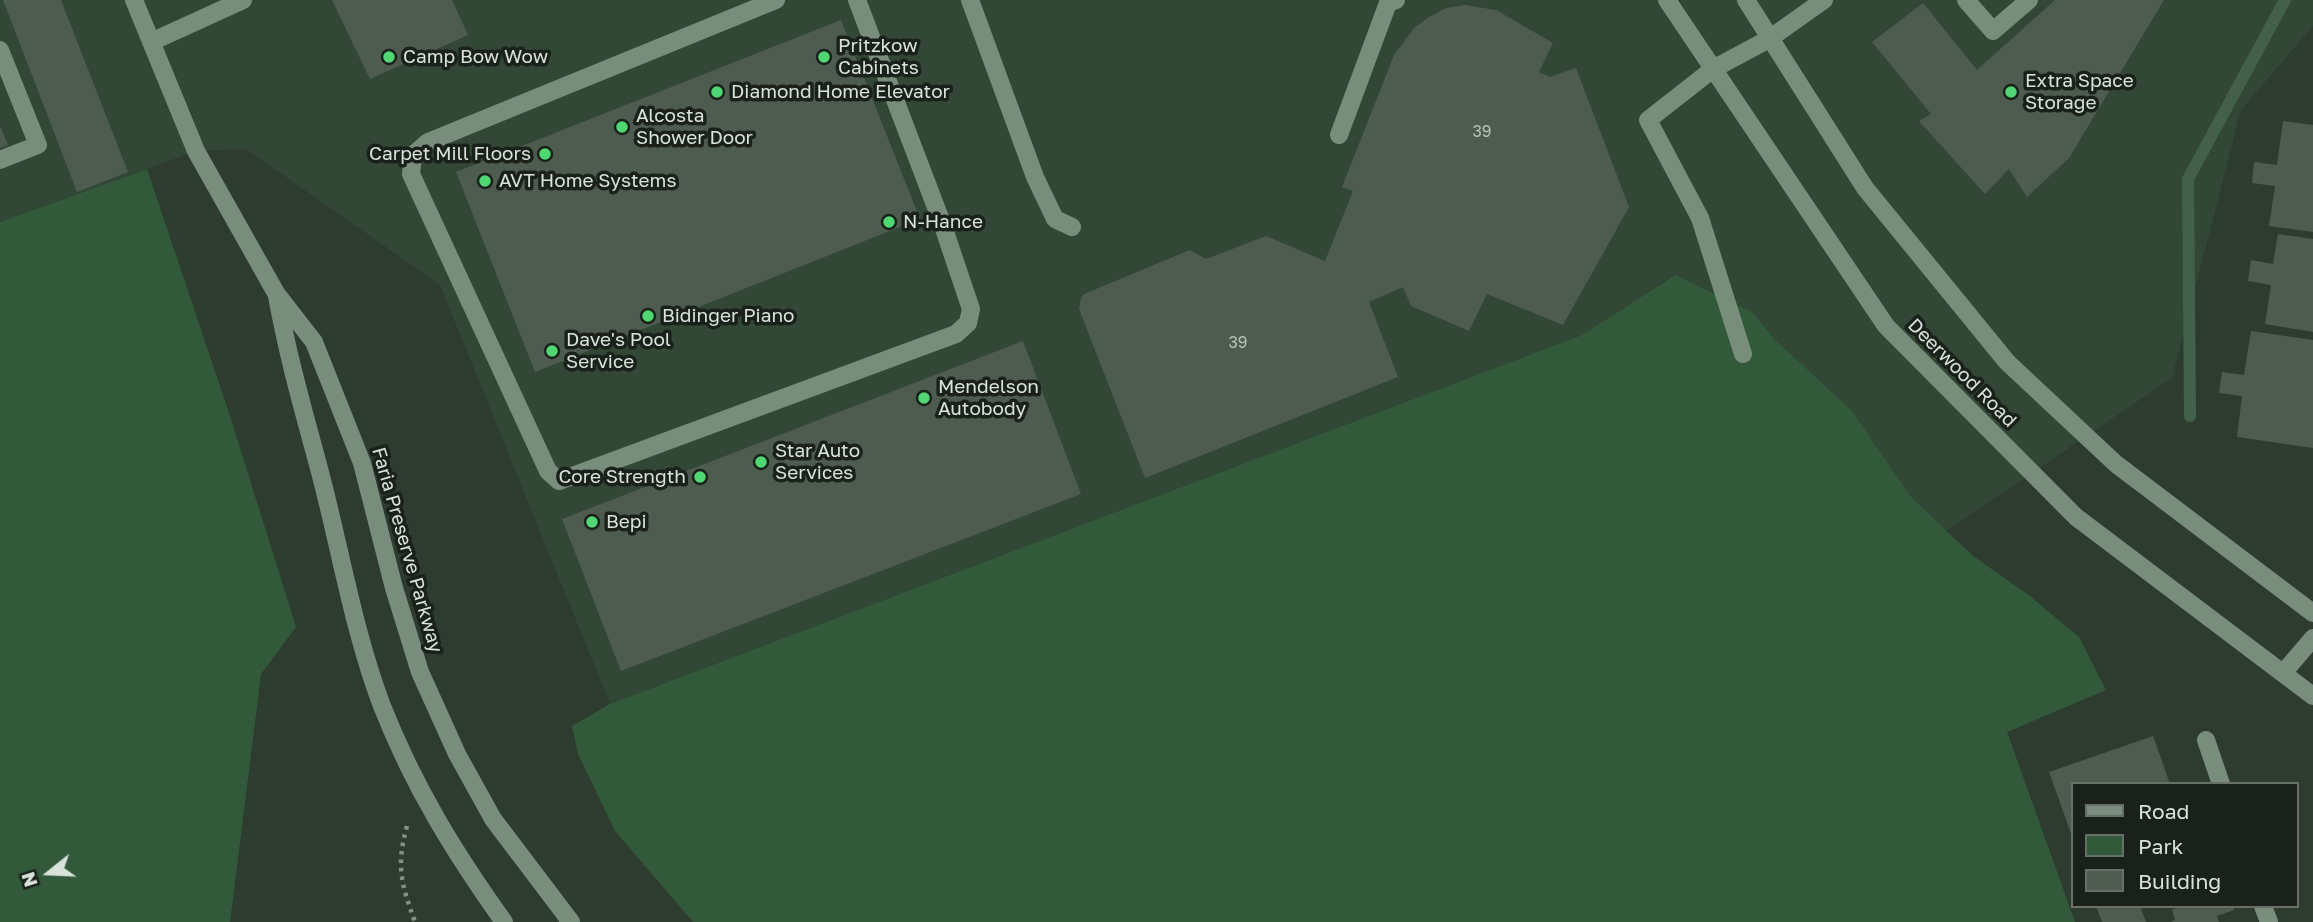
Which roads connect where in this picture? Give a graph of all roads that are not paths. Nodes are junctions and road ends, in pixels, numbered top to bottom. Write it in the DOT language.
graph roads {
  1 [pos="135,0"];
  2 [pos="243,0"];
  3 [pos="776,0"];
  4 [pos="857,0"];
  5 [pos="970,0"];
  6 [pos="1667,0"];
  7 [pos="1746,0"];
  8 [pos="1824,0"];
  9 [pos="1966,0"];
  10 [pos="2029,0"];
  11 [pos="1392,1"];
  12 [pos="1769,40"];
  13 [pos="151,41"];
  14 [pos="0,50"];
  15 [pos="1713,69"];
  16 [pos="1339,135"];
  17 [pos="0,160"];
  18 [pos="1072,227"];
  19 [pos="276,293"];
  20 [pos="1743,354"];
  21 [pos="2313,613"];
  22 [pos="2313,638"];
  23 [pos="2284,672"];
  24 [pos="2313,696"];
  25 [pos="2206,740"];
  26 [pos="2220,782"];
  27 [pos="504,922"];
  28 [pos="571,922"];
  1 -- 13 [label="street, Faria Preserve Parkway"];
  2 -- 13 [label="street"];
  3 -- 4 [label="street"];
  5 -- 18 [label="street"];
  6 -- 15 [label="street, Deerwood Road"];
  7 -- 12 [label="street, Deerwood Road"];
  8 -- 12 [label="street"];
  9 -- 10 [label="street"];
  11 -- 16 [label="street"];
  12 -- 15 [label="street"];
  12 -- 21 [label="street, Deerwood Road"];
  13 -- 19 [label="street, Faria Preserve Parkway"];
  14 -- 17 [label="street"];
  15 -- 20 [label="street"];
  15 -- 23 [label="street, Deerwood Road"];
  19 -- 27 [label="street, Faria Preserve Parkway"];
  19 -- 28 [label="street, Faria Preserve Parkway"];
  22 -- 23 [label="street"];
  23 -- 24 [label="street, Deerwood Road"];
  25 -- 26 [label="street"];
}
